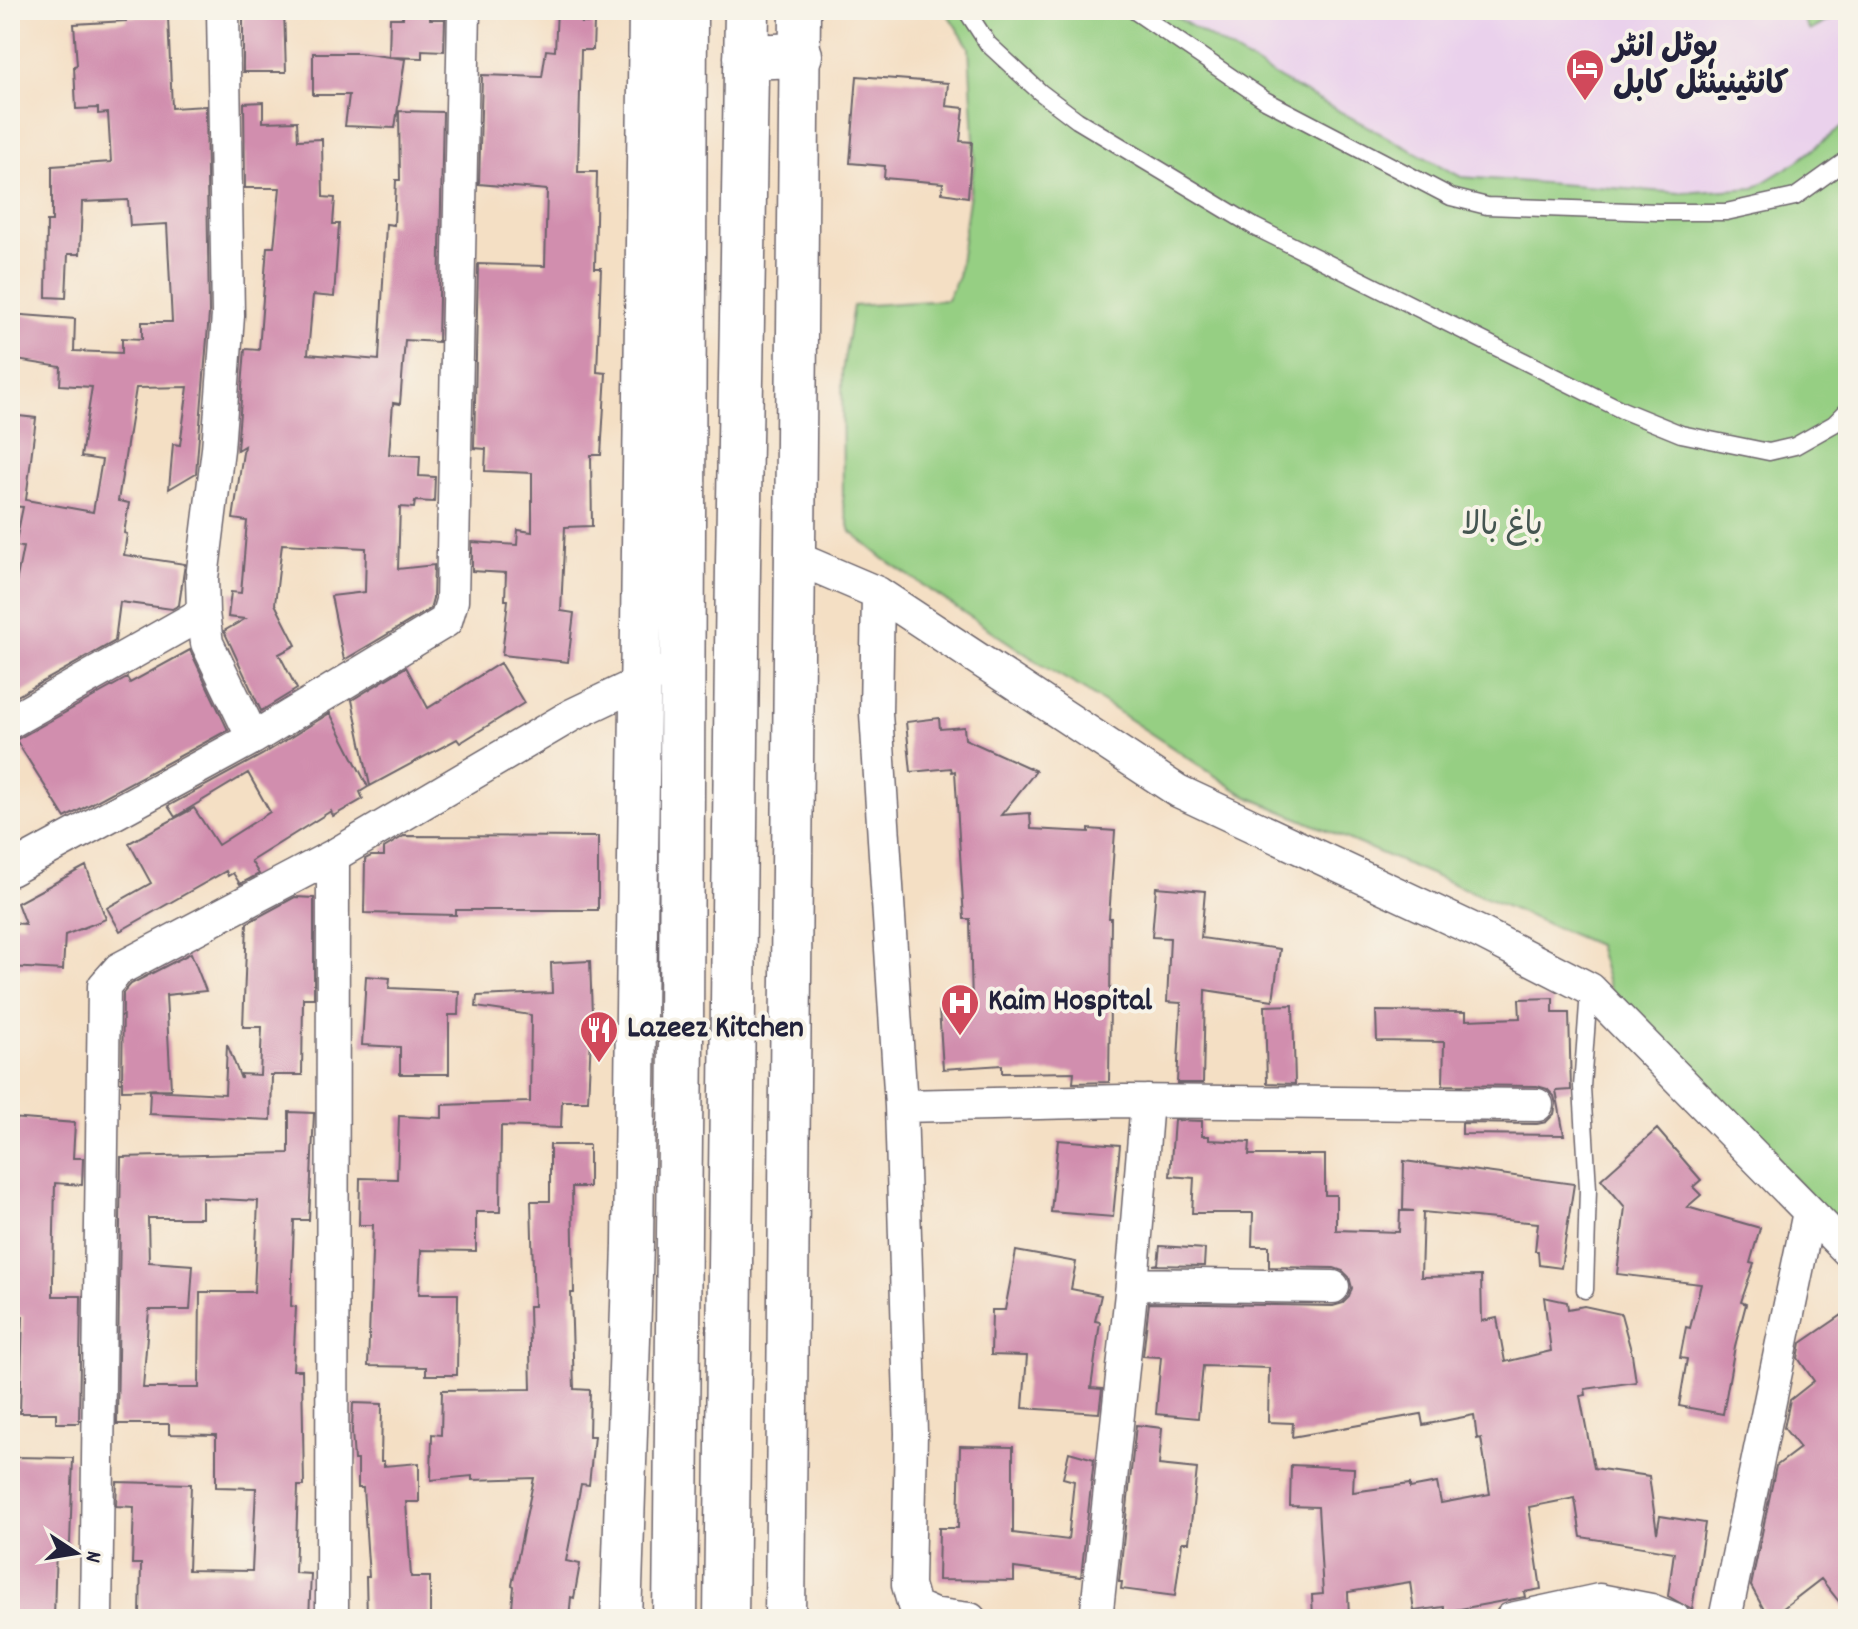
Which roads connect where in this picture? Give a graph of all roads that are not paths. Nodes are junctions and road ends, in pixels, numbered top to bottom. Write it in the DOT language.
graph roads {
  1 [pos="223,10"];
  2 [pos="464,10"];
  3 [pos="649,10"];
  4 [pos="685,10"];
  5 [pos="747,10"];
  6 [pos="800,10"];
  7 [pos="966,10"];
  8 [pos="1133,10"];
  9 [pos="800,55"];
  10 [pos="746,57"];
  11 [pos="1848,159"];
  12 [pos="1848,410"];
  13 [pos="796,558"];
  14 [pos="878,593"];
  15 [pos="203,613"];
  16 [pos="681,664"];
  17 [pos="641,681"];
  18 [pos="10,722"];
  19 [pos="253,738"];
  20 [pos="333,856"];
  21 [pos="10,870"];
  22 [pos="1590,989"];
  23 [pos="681,1040"];
  24 [pos="732,1041"];
  25 [pos="1147,1101"];
  26 [pos="1537,1105"];
  27 [pos="901,1106"];
  28 [pos="1809,1212"];
  29 [pos="1848,1251"];
  30 [pos="1132,1284"];
  31 [pos="1333,1287"];
  32 [pos="1585,1290"];
  33 [pos="96,1619"];
  34 [pos="332,1619"];
  35 [pos="621,1619"];
  36 [pos="675,1619"];
  37 [pos="726,1619"];
  38 [pos="785,1619"];
  39 [pos="970,1619"];
  40 [pos="1096,1619"];
  41 [pos="1511,1619"];
  42 [pos="1674,1619"];
  43 [pos="1725,1619"];
  1 -- 15 [label="street"];
  2 -- 19 [label="street"];
  3 -- 17 [label="street"];
  4 -- 16 [label="main road"];
  5 -- 10 [label="main road"];
  6 -- 9 [label="street"];
  7 -- 12 [label="lane"];
  8 -- 11 [label="lane"];
  9 -- 10 [label="main road"];
  9 -- 13 [label="street"];
  10 -- 24 [label="main road"];
  13 -- 14 [label="street"];
  13 -- 38 [label="street"];
  14 -- 22 [label="street"];
  14 -- 27 [label="street"];
  15 -- 18 [label="street"];
  15 -- 19 [label="street"];
  16 -- 17 [label="street"];
  16 -- 23 [label="main road"];
  17 -- 20 [label="street"];
  17 -- 35 [label="street"];
  19 -- 21 [label="street"];
  20 -- 33 [label="street"];
  20 -- 34 [label="street"];
  22 -- 28 [label="street"];
  22 -- 32 [label="lane"];
  23 -- 24 [label="main road"];
  23 -- 36 [label="main road"];
  24 -- 37 [label="main road"];
  25 -- 26 [label="street"];
  25 -- 27 [label="street"];
  25 -- 30 [label="street"];
  27 -- 39 [label="street"];
  28 -- 29 [label="street"];
  28 -- 43 [label="street"];
  30 -- 31 [label="street"];
  30 -- 40 [label="street"];
  41 -- 42 [label="street"];
}
